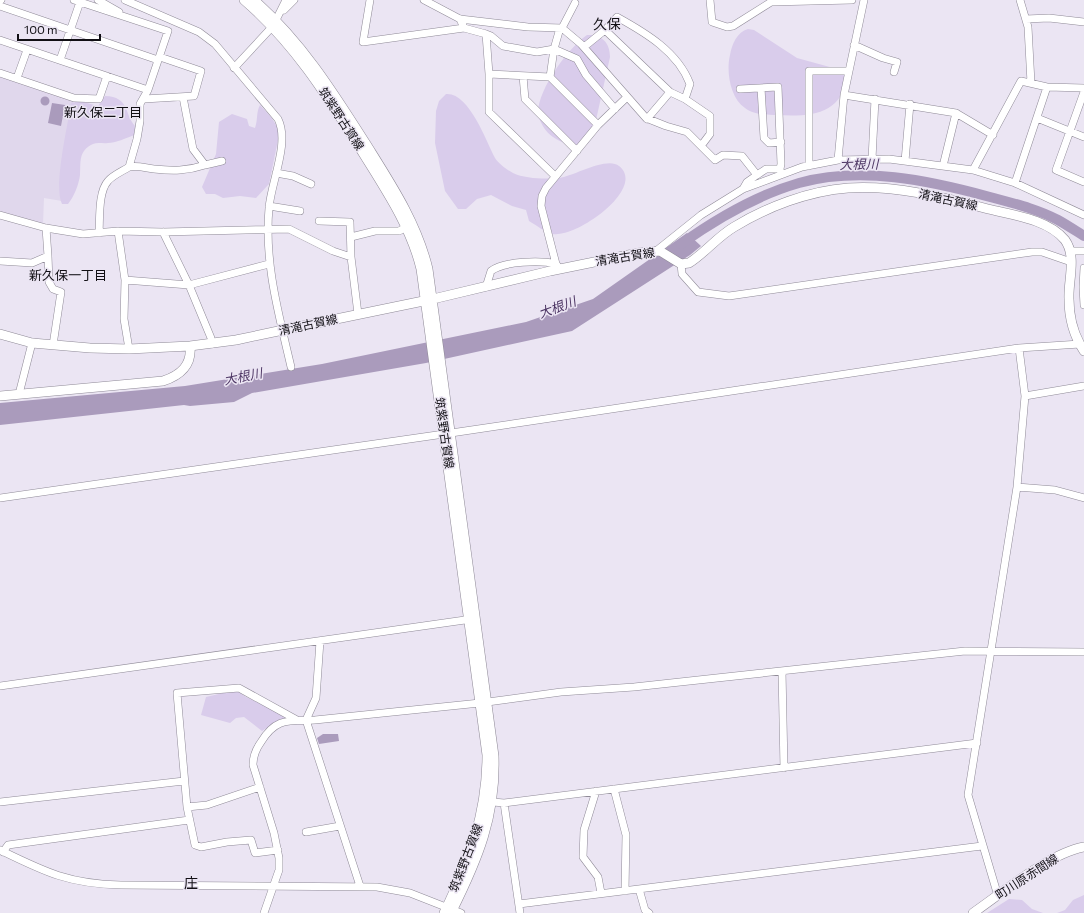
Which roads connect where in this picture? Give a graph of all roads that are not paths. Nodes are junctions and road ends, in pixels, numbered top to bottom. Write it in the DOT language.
graph roads {
  1 [pos="98,0"];
  2 [pos="125,0"];
  3 [pos="244,0"];
  4 [pos="254,0"];
  5 [pos="286,0"];
  6 [pos="294,0"];
  7 [pos="370,0"];
  8 [pos="424,0"];
  9 [pos="710,0"];
  10 [pos="852,0"];
  11 [pos="864,0"];
  12 [pos="1020,0"];
  13 [pos="77,1"];
  14 [pos="433,2"];
  15 [pos="575,3"];
  16 [pos="0,6"];
  17 [pos="282,11"];
  18 [pos="460,18"];
  19 [pos="1026,19"];
  20 [pos="134,21"];
  21 [pos="1084,22"];
  22 [pos="275,24"];
  23 [pos="464,28"];
  24 [pos="561,28"];
  25 [pos="605,30"];
  26 [pos="70,31"];
  27 [pos="486,34"];
  28 [pos="0,40"];
  29 [pos="854,45"];
  30 [pos="584,47"];
  31 [pos="554,48"];
  32 [pos="27,50"];
  33 [pos="159,59"];
  34 [pos="60,60"];
  35 [pos="234,68"];
  36 [pos="848,71"];
  37 [pos="894,72"];
  38 [pos="0,73"];
  39 [pos="489,74"];
  40 [pos="107,76"];
  41 [pos="523,76"];
  42 [pos="550,77"];
  43 [pos="17,78"];
  44 [pos="1031,83"];
  45 [pos="1047,87"];
  46 [pos="761,88"];
  47 [pos="1084,88"];
  48 [pos="740,89"];
  49 [pos="148,90"];
  50 [pos="670,92"];
  51 [pos="1084,92"];
  52 [pos="844,95"];
  53 [pos="183,97"];
  54 [pos="626,98"];
  55 [pos="144,99"];
  56 [pos="685,99"];
  57 [pos="875,99"];
  58 [pos="910,104"];
  59 [pos="615,109"];
  60 [pos="956,113"];
  61 [pos="1037,118"];
  62 [pos="647,119"];
  63 [pos="598,125"];
  64 [pos="1070,130"];
  65 [pos="993,135"];
  66 [pos="1084,137"];
  67 [pos="780,142"];
  68 [pos="701,146"];
  69 [pos="577,151"];
  70 [pos="872,159"];
  71 [pos="838,160"];
  72 [pos="222,161"];
  73 [pos="905,161"];
  74 [pos="205,165"];
  75 [pos="809,166"];
  76 [pos="942,166"];
  77 [pos="129,167"];
  78 [pos="973,170"];
  79 [pos="781,172"];
  80 [pos="276,173"];
  81 [pos="757,175"];
  82 [pos="555,176"];
  83 [pos="1084,182"];
  84 [pos="1014,183"];
  85 [pos="311,184"];
  86 [pos="743,189"];
  87 [pos="269,206"];
  88 [pos="300,211"];
  89 [pos="0,215"];
  90 [pos="1084,215"];
  91 [pos="319,221"];
  92 [pos="407,227"];
  93 [pos="46,228"];
  94 [pos="267,228"];
  95 [pos="118,231"];
  96 [pos="162,232"];
  97 [pos="99,233"];
  98 [pos="351,237"];
  99 [pos="658,251"];
  100 [pos="1070,251"];
  101 [pos="1084,251"];
  102 [pos="48,256"];
  103 [pos="351,257"];
  104 [pos="1071,262"];
  105 [pos="680,263"];
  106 [pos="0,264"];
  107 [pos="269,264"];
  108 [pos="558,266"];
  109 [pos="1084,268"];
  110 [pos="125,280"];
  111 [pos="189,285"];
  112 [pos="486,287"];
  113 [pos="429,300"];
  114 [pos="1084,306"];
  115 [pos="358,314"];
  116 [pos="283,330"];
  117 [pos="0,334"];
  118 [pos="32,343"];
  119 [pos="212,344"];
  120 [pos="1082,344"];
  121 [pos="53,345"];
  122 [pos="190,346"];
  123 [pos="1019,348"];
  124 [pos="129,349"];
  125 [pos="290,367"];
  126 [pos="1084,386"];
  127 [pos="19,394"];
  128 [pos="0,396"];
  129 [pos="1025,396"];
  130 [pos="447,434"];
  131 [pos="1017,487"];
  132 [pos="0,498"];
  133 [pos="1084,498"];
  134 [pos="473,619"];
  135 [pos="320,641"];
  136 [pos="991,651"];
  137 [pos="1084,652"];
  138 [pos="782,671"];
  139 [pos="0,686"];
  140 [pos="484,702"];
  141 [pos="297,720"];
  142 [pos="306,720"];
  143 [pos="976,743"];
  144 [pos="784,768"];
  145 [pos="184,780"];
  146 [pos="260,787"];
  147 [pos="614,789"];
  148 [pos="596,791"];
  149 [pos="0,802"];
  150 [pos="492,802"];
  151 [pos="504,803"];
  152 [pos="187,807"];
  153 [pos="189,820"];
  154 [pos="340,826"];
  155 [pos="306,832"];
  156 [pos="982,846"];
  157 [pos="1084,847"];
  158 [pos="278,850"];
  159 [pos="2,851"];
  160 [pos="272,886"];
  161 [pos="360,886"];
  162 [pos="638,889"];
  163 [pos="625,891"];
  164 [pos="601,893"];
  165 [pos="998,896"];
  166 [pos="519,904"];
  167 [pos="451,911"];
  168 [pos="264,913"];
  169 [pos="520,913"];
  170 [pos="649,913"];
  171 [pos="973,913"];
  1 -- 20 [label="street"];
  2 -- 35 [label="street"];
  3 -- 22 [label="main road, 筑紫野古賀線"];
  4 -- 22 [label="main road, 筑紫野古賀線"];
  5 -- 17 [label="street"];
  6 -- 17 [label="street"];
  7 -- 23 [label="street"];
  8 -- 14 [label="street"];
  9 -- 10 [label="street"];
  11 -- 29 [label="street"];
  12 -- 19 [label="street"];
  13 -- 20 [label="street"];
  13 -- 26 [label="street"];
  14 -- 18 [label="street"];
  15 -- 24 [label="street"];
  16 -- 26 [label="street"];
  17 -- 22 [label="street"];
  18 -- 23 [label="street"];
  18 -- 24 [label="street"];
  19 -- 21 [label="street"];
  19 -- 44 [label="street"];
  20 -- 33 [label="street"];
  22 -- 35 [label="street"];
  22 -- 92 [label="main road, 筑紫野古賀線"];
  22 -- 113 [label="main road, 筑紫野古賀線"];
  23 -- 27 [label="street"];
  24 -- 30 [label="street"];
  24 -- 31 [label="street"];
  25 -- 30 [label="street"];
  25 -- 50 [label="street"];
  25 -- 56 [label="street"];
  26 -- 33 [label="street"];
  26 -- 34 [label="street"];
  27 -- 31 [label="street"];
  27 -- 39 [label="street"];
  28 -- 32 [label="street"];
  29 -- 36 [label="street"];
  29 -- 37 [label="street"];
  30 -- 54 [label="street"];
  31 -- 42 [label="street"];
  31 -- 59 [label="street"];
  32 -- 34 [label="street"];
  32 -- 43 [label="street"];
  33 -- 49 [label="street"];
  33 -- 53 [label="street"];
  34 -- 40 [label="street"];
  35 -- 80 [label="street"];
  36 -- 52 [label="street"];
  36 -- 75 [label="street"];
  38 -- 43 [label="street"];
  39 -- 41 [label="street"];
  39 -- 82 [label="street"];
  40 -- 43 [label="street"];
  40 -- 49 [label="street"];
  41 -- 42 [label="street"];
  41 -- 69 [label="street"];
  42 -- 63 [label="street"];
  44 -- 45 [label="street"];
  44 -- 65 [label="street"];
  45 -- 47 [label="street"];
  45 -- 61 [label="street"];
  46 -- 48 [label="street"];
  46 -- 67 [label="street"];
  46 -- 67 [label="street"];
  49 -- 55 [label="street"];
  50 -- 56 [label="street"];
  50 -- 62 [label="street"];
  51 -- 64 [label="street"];
  52 -- 57 [label="street"];
  52 -- 71 [label="street"];
  53 -- 55 [label="street"];
  53 -- 74 [label="street"];
  54 -- 59 [label="street"];
  54 -- 62 [label="street"];
  55 -- 77 [label="street"];
  56 -- 68 [label="street"];
  57 -- 58 [label="street"];
  57 -- 70 [label="street"];
  58 -- 60 [label="street"];
  58 -- 73 [label="street"];
  59 -- 63 [label="street"];
  60 -- 65 [label="street"];
  60 -- 76 [label="street"];
  61 -- 64 [label="street"];
  61 -- 84 [label="street"];
  62 -- 68 [label="street"];
  63 -- 69 [label="street"];
  64 -- 66 [label="street"];
  64 -- 83 [label="street"];
  65 -- 78 [label="street"];
  67 -- 79 [label="street"];
  68 -- 81 [label="street"];
  69 -- 82 [label="street"];
  70 -- 71 [label="street"];
  70 -- 73 [label="street"];
  71 -- 75 [label="street"];
  72 -- 74 [label="street"];
  73 -- 76 [label="street"];
  74 -- 77 [label="street"];
  75 -- 79 [label="street"];
  76 -- 78 [label="street"];
  77 -- 97 [label="street"];
  78 -- 84 [label="street"];
  79 -- 81 [label="street"];
  79 -- 86 [label="street"];
  80 -- 85 [label="street"];
  80 -- 87 [label="street"];
  81 -- 86 [label="street"];
  82 -- 108 [label="street"];
  84 -- 90 [label="street"];
  86 -- 99 [label="street"];
  87 -- 88 [label="street"];
  87 -- 94 [label="street"];
  89 -- 93 [label="street"];
  91 -- 98 [label="street"];
  92 -- 98 [label="street"];
  92 -- 113 [label="main road, 筑紫野古賀線"];
  93 -- 97 [label="street"];
  93 -- 102 [label="street"];
  94 -- 96 [label="street"];
  94 -- 103 [label="street"];
  94 -- 107 [label="street"];
  95 -- 96 [label="street"];
  95 -- 97 [label="street"];
  95 -- 110 [label="street"];
  96 -- 111 [label="street"];
  98 -- 103 [label="street"];
  99 -- 105 [label="main road, 清滝古賀線"];
  99 -- 108 [label="main road, 清滝古賀線"];
  100 -- 101 [label="street"];
  100 -- 104 [label="main road, 清滝古賀線"];
  100 -- 105 [label="main road, 清滝古賀線"];
  102 -- 106 [label="street"];
  102 -- 121 [label="street"];
  103 -- 115 [label="street"];
  104 -- 105 [label="street"];
  104 -- 120 [label="main road, 清滝古賀線"];
  107 -- 111 [label="street"];
  107 -- 116 [label="street"];
  108 -- 112 [label="main road, 清滝古賀線"];
  108 -- 112 [label="street"];
  109 -- 114 [label="street"];
  110 -- 111 [label="street"];
  110 -- 124 [label="street"];
  111 -- 119 [label="street"];
  112 -- 113 [label="main road, 清滝古賀線"];
  113 -- 115 [label="main road, 清滝古賀線"];
  113 -- 130 [label="main road, 筑紫野古賀線"];
  115 -- 116 [label="main road, 清滝古賀線"];
  116 -- 119 [label="main road, 清滝古賀線"];
  116 -- 125 [label="street"];
  117 -- 118 [label="main road, 清滝古賀線"];
  118 -- 121 [label="main road, 清滝古賀線"];
  118 -- 127 [label="street"];
  119 -- 122 [label="main road, 清滝古賀線"];
  120 -- 123 [label="street"];
  121 -- 124 [label="main road, 清滝古賀線"];
  122 -- 124 [label="main road, 清滝古賀線"];
  122 -- 127 [label="main road"];
  123 -- 129 [label="street"];
  123 -- 130 [label="street"];
  126 -- 129 [label="street"];
  127 -- 128 [label="main road"];
  129 -- 131 [label="street"];
  130 -- 132 [label="street"];
  130 -- 134 [label="main road, 筑紫野古賀線"];
  131 -- 133 [label="street"];
  131 -- 136 [label="street"];
  134 -- 135 [label="street"];
  134 -- 140 [label="main road, 筑紫野古賀線"];
  135 -- 139 [label="street"];
  135 -- 142 [label="street"];
  136 -- 137 [label="street"];
  136 -- 138 [label="street"];
  136 -- 143 [label="street"];
  138 -- 140 [label="street"];
  138 -- 144 [label="street"];
  140 -- 142 [label="street"];
  140 -- 150 [label="main road, 筑紫野古賀線"];
  140 -- 167 [label="main road, 筑紫野古賀線"];
  141 -- 142 [label="street"];
  141 -- 145 [label="street"];
  141 -- 146 [label="street"];
  142 -- 154 [label="street"];
  143 -- 144 [label="street"];
  143 -- 156 [label="street"];
  144 -- 147 [label="street"];
  145 -- 149 [label="street"];
  145 -- 152 [label="street"];
  146 -- 152 [label="street"];
  146 -- 158 [label="street"];
  147 -- 148 [label="street"];
  147 -- 163 [label="street"];
  148 -- 151 [label="street"];
  148 -- 164 [label="street"];
  150 -- 151 [label="street"];
  150 -- 167 [label="main road, 筑紫野古賀線"];
  151 -- 166 [label="street"];
  152 -- 153 [label="street"];
  153 -- 158 [label="street"];
  153 -- 159 [label="street"];
  154 -- 155 [label="street"];
  154 -- 161 [label="street"];
  156 -- 162 [label="street"];
  156 -- 165 [label="street"];
  157 -- 165 [label="main road, 町川原赤間線"];
  158 -- 160 [label="street"];
  159 -- 160 [label="street"];
  160 -- 161 [label="street"];
  160 -- 168 [label="street"];
  161 -- 167 [label="street"];
  162 -- 163 [label="street"];
  162 -- 170 [label="street"];
  163 -- 164 [label="street"];
  164 -- 166 [label="street"];
  165 -- 171 [label="main road, 町川原赤間線"];
  166 -- 169 [label="street"];
}
